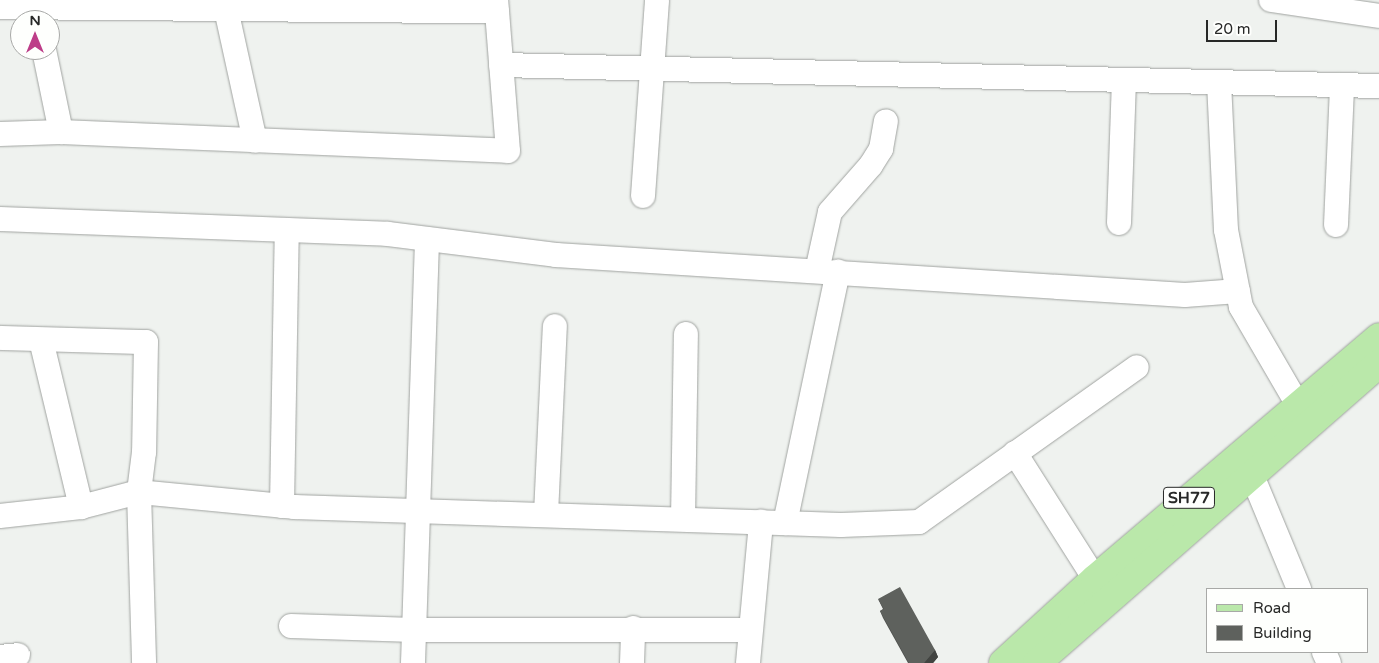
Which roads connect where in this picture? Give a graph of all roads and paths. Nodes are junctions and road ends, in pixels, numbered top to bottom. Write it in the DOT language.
graph roads {
  1 [pos="657,0"];
  2 [pos="1271,0"];
  3 [pos="225,4"];
  4 [pos="496,6"];
  5 [pos="0,7"];
  6 [pos="36,9"];
  7 [pos="1379,16"];
  8 [pos="46,60"];
  9 [pos="501,65"];
  10 [pos="652,69"];
  11 [pos="1124,80"];
  12 [pos="1219,82"];
  13 [pos="1342,85"];
  14 [pos="1379,86"];
  15 [pos="886,121"];
  16 [pos="61,132"];
  17 [pos="0,134"];
  18 [pos="256,141"];
  19 [pos="643,196"];
  20 [pos="0,219"];
  21 [pos="1119,223"];
  22 [pos="1336,225"];
  23 [pos="287,230"];
  24 [pos="427,239"];
  25 [pos="827,272"];
  26 [pos="1238,291"];
  27 [pos="555,326"];
  28 [pos="686,334"];
  29 [pos="1379,337"];
  30 [pos="0,338"];
  31 [pos="41,340"];
  32 [pos="1379,364"];
  33 [pos="1137,367"];
  34 [pos="1298,405"];
  35 [pos="1015,453"];
  36 [pos="1252,473"];
  37 [pos="139,492"];
  38 [pos="282,506"];
  39 [pos="81,507"];
  40 [pos="418,511"];
  41 [pos="546,514"];
  42 [pos="0,516"];
  43 [pos="683,519"];
  44 [pos="761,522"];
  45 [pos="785,523"];
  46 [pos="1095,579"];
  47 [pos="1299,588"];
  48 [pos="292,626"];
  49 [pos="633,628"];
  50 [pos="414,630"];
  51 [pos="750,630"];
  52 [pos="144,663"];
  53 [pos="413,663"];
  54 [pos="632,663"];
  55 [pos="748,663"];
  56 [pos="1003,663"];
  57 [pos="1037,663"];
  1 -- 10 [label="street"];
  2 -- 7 [label="street"];
  3 -- 4 [label="street"];
  3 -- 6 [label="street"];
  3 -- 18 [label="street"];
  4 -- 9 [label="street"];
  5 -- 6 [label="street"];
  8 -- 16 [label="street"];
  9 -- 10 [label="street"];
  9 -- 18 [label="street"];
  10 -- 11 [label="street"];
  10 -- 19 [label="street"];
  11 -- 12 [label="street"];
  11 -- 21 [label="street"];
  12 -- 13 [label="street"];
  12 -- 26 [label="street"];
  13 -- 14 [label="street"];
  13 -- 22 [label="street"];
  15 -- 25 [label="street"];
  16 -- 17 [label="street"];
  16 -- 18 [label="street"];
  20 -- 23 [label="street"];
  23 -- 24 [label="street"];
  23 -- 38 [label="street"];
  24 -- 25 [label="street"];
  24 -- 40 [label="street"];
  25 -- 26 [label="street"];
  25 -- 45 [label="street"];
  26 -- 34 [label="street"];
  27 -- 41 [label="street"];
  28 -- 43 [label="street"];
  29 -- 34 [label="main road, SH77"];
  30 -- 31 [label="street"];
  31 -- 37 [label="street"];
  31 -- 39 [label="street"];
  32 -- 36 [label="main road, SH77"];
  33 -- 35 [label="street"];
  34 -- 46 [label="main road, SH77"];
  35 -- 45 [label="street"];
  35 -- 46 [label="street"];
  36 -- 47 [label="street"];
  36 -- 57 [label="main road, SH77"];
  37 -- 38 [label="street"];
  37 -- 39 [label="street"];
  37 -- 52 [label="street"];
  38 -- 40 [label="street"];
  39 -- 42 [label="street"];
  40 -- 41 [label="street"];
  40 -- 50 [label="street"];
  41 -- 43 [label="street"];
  43 -- 44 [label="street"];
  44 -- 45 [label="street"];
  44 -- 51 [label="street"];
  46 -- 56 [label="main road, SH77"];
  48 -- 50 [label="street"];
  49 -- 50 [label="street"];
  49 -- 51 [label="street"];
  49 -- 54 [label="street"];
  50 -- 53 [label="street"];
  51 -- 55 [label="street"];
}
